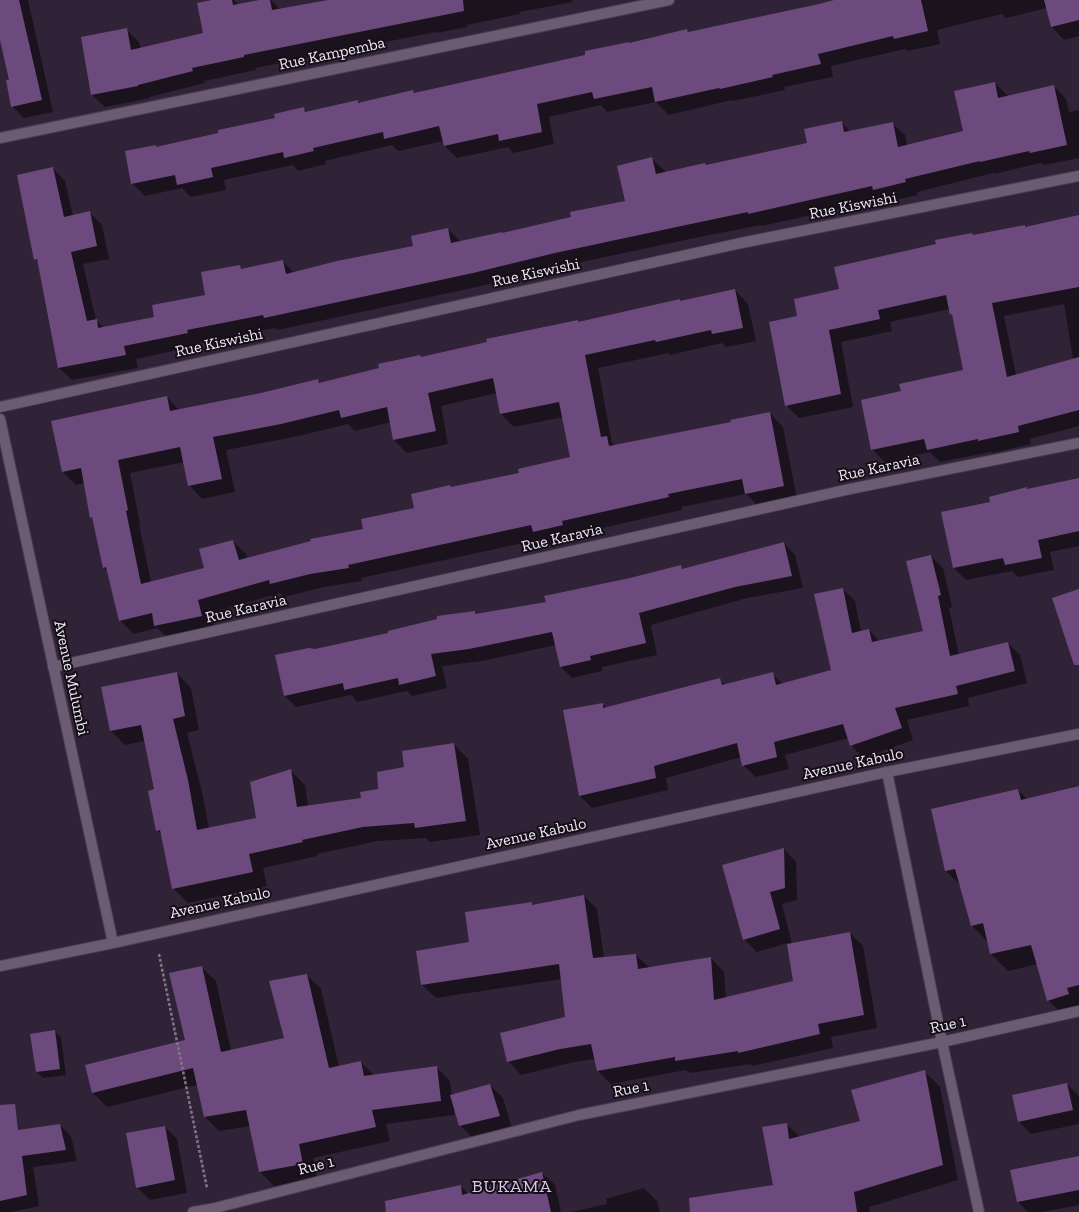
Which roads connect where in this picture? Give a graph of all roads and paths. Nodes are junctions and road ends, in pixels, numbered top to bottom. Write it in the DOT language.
graph roads {
  1 [pos="669,0"];
  2 [pos="0,138"];
  3 [pos="1079,176"];
  4 [pos="0,407"];
  5 [pos="0,420"];
  6 [pos="1079,443"];
  7 [pos="53,667"];
  8 [pos="1079,734"];
  9 [pos="887,772"];
  10 [pos="154,933"];
  11 [pos="114,943"];
  12 [pos="0,966"];
  13 [pos="1079,1011"];
  14 [pos="942,1042"];
  15 [pos="212,1208"];
  16 [pos="193,1212"];
  17 [pos="979,1212"];
  1 -- 2 [label="street, Rue Kampemba"];
  3 -- 4 [label="street, Rue Kiswishi"];
  5 -- 7 [label="street, Avenue Mulumbi"];
  6 -- 7 [label="street, Rue Karavia"];
  7 -- 11 [label="street, Avenue Mulumbi"];
  8 -- 9 [label="street, Avenue Kabulo"];
  9 -- 10 [label="street, Avenue Kabulo"];
  9 -- 14 [label="street"];
  10 -- 11 [label="street, Avenue Kabulo"];
  10 -- 15 [label="path"];
  11 -- 12 [label="street, Avenue Kabulo"];
  13 -- 14 [label="street, Rue 1"];
  14 -- 15 [label="street, Rue 1"];
  14 -- 17 [label="street"];
  15 -- 16 [label="street, Rue 1"];
}
